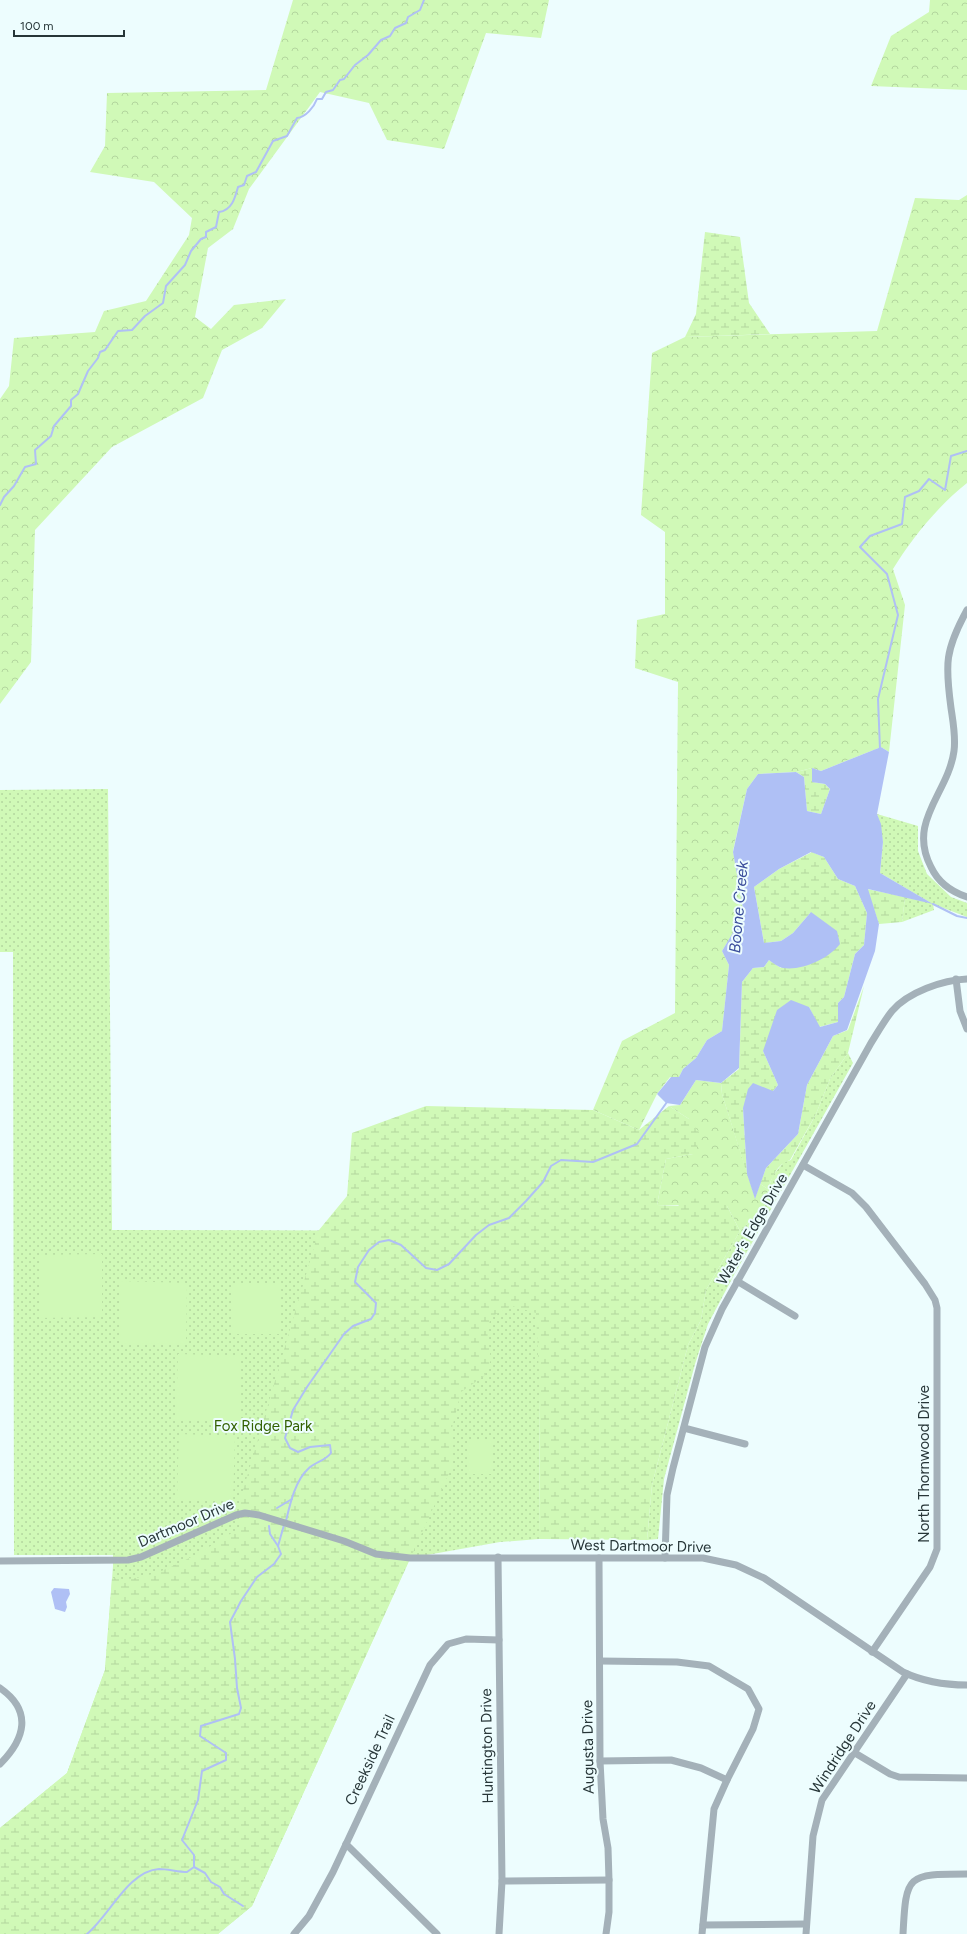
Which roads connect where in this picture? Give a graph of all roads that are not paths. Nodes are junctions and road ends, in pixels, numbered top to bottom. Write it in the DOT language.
graph roads {
  1 [pos="967,610"];
  2 [pos="967,898"];
  3 [pos="967,978"];
  4 [pos="956,979"];
  5 [pos="967,1029"];
  6 [pos="803,1164"];
  7 [pos="737,1281"];
  8 [pos="795,1316"];
  9 [pos="684,1428"];
  10 [pos="745,1444"];
  11 [pos="376,1554"];
  12 [pos="498,1557"];
  13 [pos="599,1558"];
  14 [pos="665,1558"];
  15 [pos="0,1561"];
  16 [pos="499,1640"];
  17 [pos="872,1652"];
  18 [pos="600,1661"];
  19 [pos="907,1674"];
  20 [pos="967,1685"];
  21 [pos="0,1688"];
  22 [pos="855,1753"];
  23 [pos="600,1761"];
  24 [pos="0,1764"];
  25 [pos="967,1778"];
  26 [pos="727,1780"];
  27 [pos="346,1844"];
  28 [pos="967,1874"];
  29 [pos="610,1880"];
  30 [pos="502,1881"];
  31 [pos="703,1924"];
  32 [pos="806,1924"];
  33 [pos="294,1934"];
  34 [pos="437,1934"];
  35 [pos="499,1934"];
  36 [pos="606,1934"];
  37 [pos="702,1934"];
  38 [pos="806,1934"];
  39 [pos="903,1934"];
  1 -- 2 [label="street"];
  3 -- 4 [label="street, Water’s Edge Drive"];
  4 -- 5 [label="street"];
  4 -- 6 [label="street, Water’s Edge Drive"];
  6 -- 7 [label="street, Water’s Edge Drive"];
  6 -- 17 [label="street, North Thornwood Drive"];
  7 -- 8 [label="street"];
  7 -- 9 [label="street, Water’s Edge Drive"];
  9 -- 10 [label="street"];
  9 -- 14 [label="street, Water’s Edge Drive"];
  11 -- 12 [label="street, West Dartmoor Drive"];
  11 -- 15 [label="street, Dartmoor Drive"];
  12 -- 13 [label="street, West Dartmoor Drive"];
  12 -- 16 [label="street, Huntington Drive"];
  13 -- 14 [label="street, West Dartmoor Drive"];
  13 -- 18 [label="street, Augusta Drive"];
  14 -- 17 [label="street, West Dartmoor Drive"];
  16 -- 27 [label="street, Creekside Trail"];
  16 -- 30 [label="street, Huntington Drive"];
  17 -- 19 [label="street, West Dartmoor Drive"];
  18 -- 23 [label="street, Augusta Drive"];
  18 -- 26 [label="street"];
  19 -- 20 [label="street, West Dartmoor Drive"];
  19 -- 22 [label="street, Windridge Drive"];
  21 -- 24 [label="street"];
  22 -- 25 [label="street"];
  22 -- 32 [label="street, Windridge Drive"];
  23 -- 26 [label="street"];
  23 -- 29 [label="street, Augusta Drive"];
  26 -- 31 [label="street"];
  27 -- 33 [label="street, Creekside Trail"];
  27 -- 34 [label="street"];
  28 -- 39 [label="street"];
  29 -- 30 [label="street"];
  29 -- 36 [label="street, Augusta Drive"];
  30 -- 35 [label="street, Huntington Drive"];
  31 -- 32 [label="street"];
  31 -- 37 [label="street"];
  32 -- 38 [label="street, Windridge Drive"];
}
